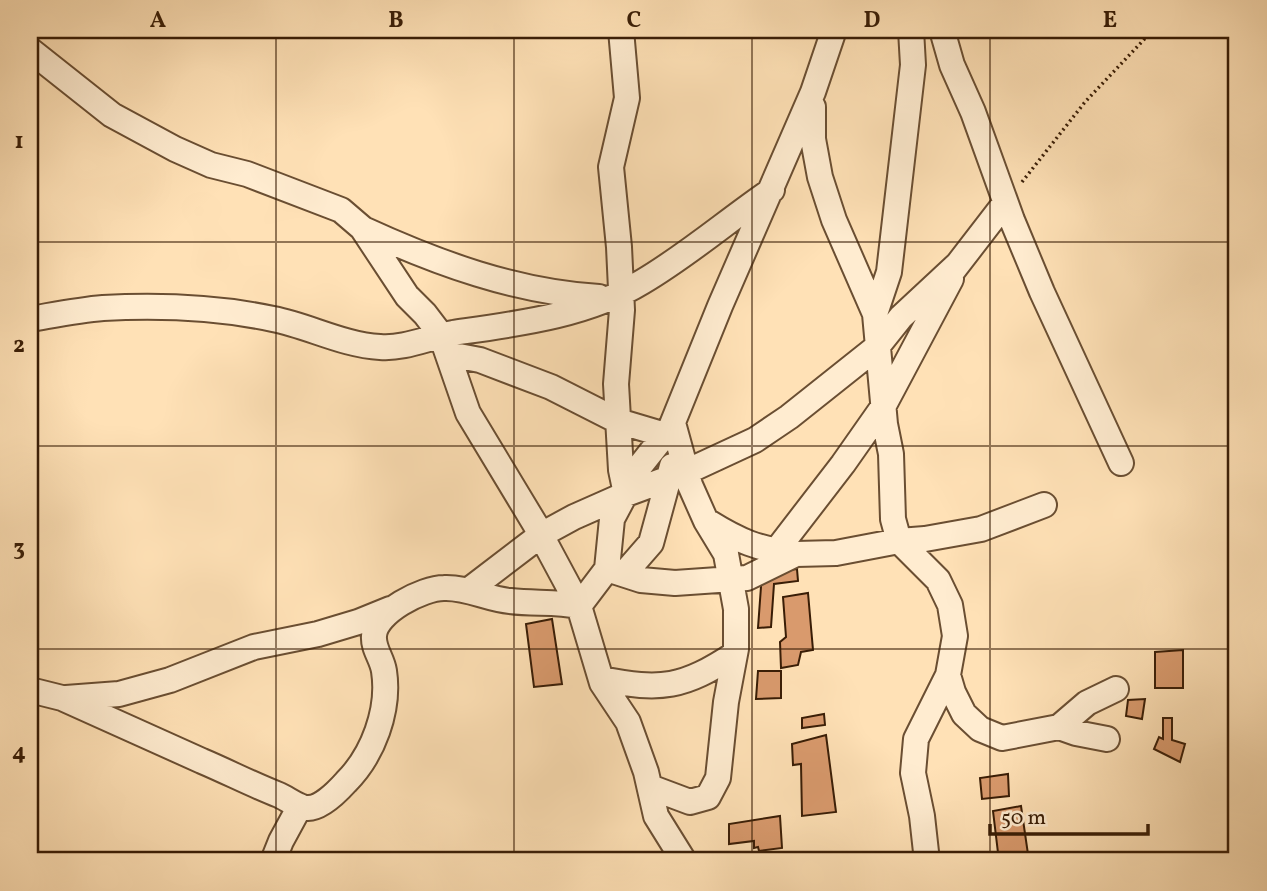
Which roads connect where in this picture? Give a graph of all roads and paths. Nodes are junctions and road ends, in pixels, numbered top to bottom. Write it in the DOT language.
graph roads {
  1 [pos="621,30"];
  2 [pos="834,30"];
  3 [pos="911,30"];
  4 [pos="942,30"];
  5 [pos="1153,30"];
  6 [pos="30,50"];
  7 [pos="813,92"];
  8 [pos="772,190"];
  9 [pos="1006,203"];
  10 [pos="362,228"];
  11 [pos="958,264"];
  12 [pos="615,295"];
  13 [pos="875,314"];
  14 [pos="30,319"];
  15 [pos="444,344"];
  16 [pos="878,357"];
  17 [pos="883,407"];
  18 [pos="618,421"];
  19 [pos="669,429"];
  20 [pos="1121,463"];
  21 [pos="678,475"];
  22 [pos="626,494"];
  23 [pos="1044,505"];
  24 [pos="706,521"];
  25 [pos="541,535"];
  26 [pos="899,541"];
  27 [pos="786,553"];
  28 [pos="615,572"];
  29 [pos="730,579"];
  30 [pos="469,590"];
  31 [pos="579,606"];
  32 [pos="391,608"];
  33 [pos="735,654"];
  34 [pos="948,675"];
  35 [pos="601,679"];
  36 [pos="1115,689"];
  37 [pos="30,690"];
  38 [pos="62,698"];
  39 [pos="1059,727"];
  40 [pos="1107,739"];
  41 [pos="650,786"];
  42 [pos="300,806"];
  43 [pos="273,861"];
  44 [pos="684,861"];
  45 [pos="927,861"];
  1 -- 12 [label="street"];
  2 -- 7 [label="street"];
  3 -- 13 [label="street"];
  4 -- 9 [label="street"];
  5 -- 9 [label="path"];
  6 -- 10 [label="street"];
  7 -- 8 [label="street"];
  7 -- 13 [label="street"];
  8 -- 12 [label="street"];
  8 -- 19 [label="street"];
  9 -- 11 [label="street"];
  9 -- 20 [label="street"];
  10 -- 12 [label="street"];
  10 -- 15 [label="street"];
  11 -- 16 [label="street"];
  11 -- 17 [label="street"];
  12 -- 15 [label="street"];
  12 -- 18 [label="street"];
  13 -- 16 [label="street"];
  14 -- 15 [label="street"];
  15 -- 18 [label="street"];
  15 -- 25 [label="street"];
  16 -- 17 [label="street"];
  16 -- 21 [label="street"];
  17 -- 26 [label="street"];
  17 -- 27 [label="street"];
  18 -- 19 [label="street"];
  18 -- 22 [label="street"];
  19 -- 21 [label="street"];
  19 -- 22 [label="street"];
  21 -- 22 [label="street"];
  21 -- 24 [label="street"];
  21 -- 28 [label="street"];
  22 -- 25 [label="street"];
  22 -- 28 [label="street"];
  23 -- 26 [label="street"];
  24 -- 27 [label="street"];
  24 -- 29 [label="street"];
  25 -- 30 [label="street"];
  25 -- 31 [label="street"];
  26 -- 27 [label="street"];
  26 -- 34 [label="street"];
  27 -- 29 [label="street"];
  28 -- 29 [label="street"];
  28 -- 31 [label="street"];
  29 -- 33 [label="street"];
  30 -- 31 [label="street"];
  30 -- 32 [label="street"];
  31 -- 35 [label="street"];
  32 -- 38 [label="street"];
  32 -- 42 [label="street"];
  33 -- 35 [label="street"];
  33 -- 41 [label="street"];
  34 -- 39 [label="street"];
  34 -- 45 [label="street"];
  35 -- 41 [label="street"];
  36 -- 39 [label="street"];
  37 -- 38 [label="street"];
  38 -- 42 [label="street"];
  39 -- 40 [label="street"];
  41 -- 44 [label="street"];
  42 -- 43 [label="street"];
}
